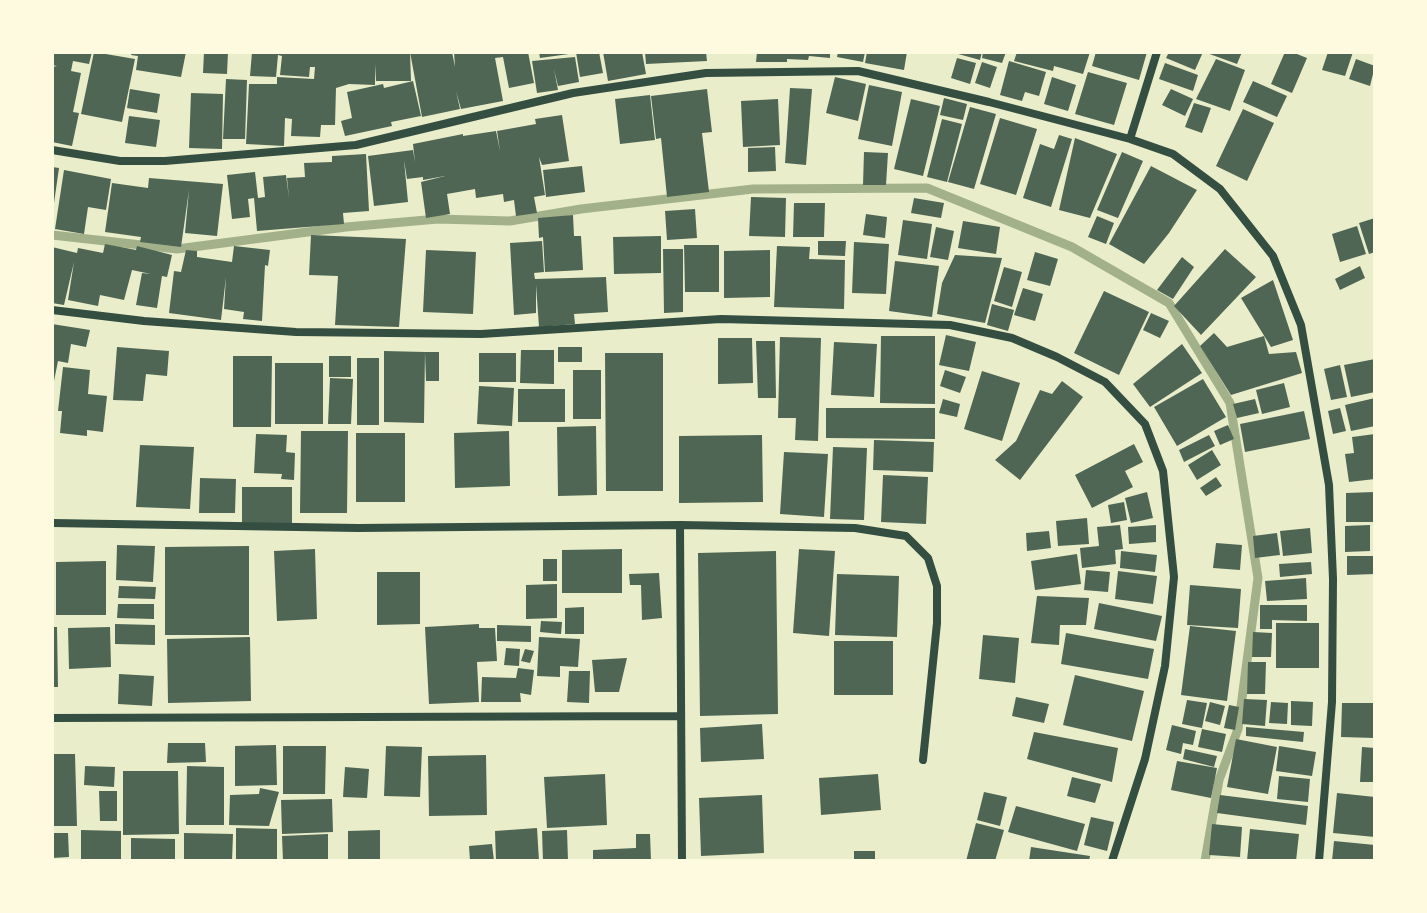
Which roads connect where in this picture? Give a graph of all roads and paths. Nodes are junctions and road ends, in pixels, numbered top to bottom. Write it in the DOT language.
graph roads {
  1 [pos="1157,52"];
  2 [pos="1130,139"];
  3 [pos="52,150"];
  4 [pos="52,310"];
  5 [pos="52,523"];
  6 [pos="680,525"];
  7 [pos="681,716"];
  8 [pos="52,718"];
  9 [pos="923,760"];
  10 [pos="682,861"];
  11 [pos="1112,861"];
  12 [pos="1319,861"];
  1 -- 2 [label="street"];
  2 -- 3 [label="street"];
  2 -- 12 [label="street"];
  4 -- 11 [label="street"];
  5 -- 6 [label="street"];
  6 -- 7 [label="street"];
  6 -- 9 [label="street"];
  7 -- 8 [label="street"];
  7 -- 10 [label="street"];
}
